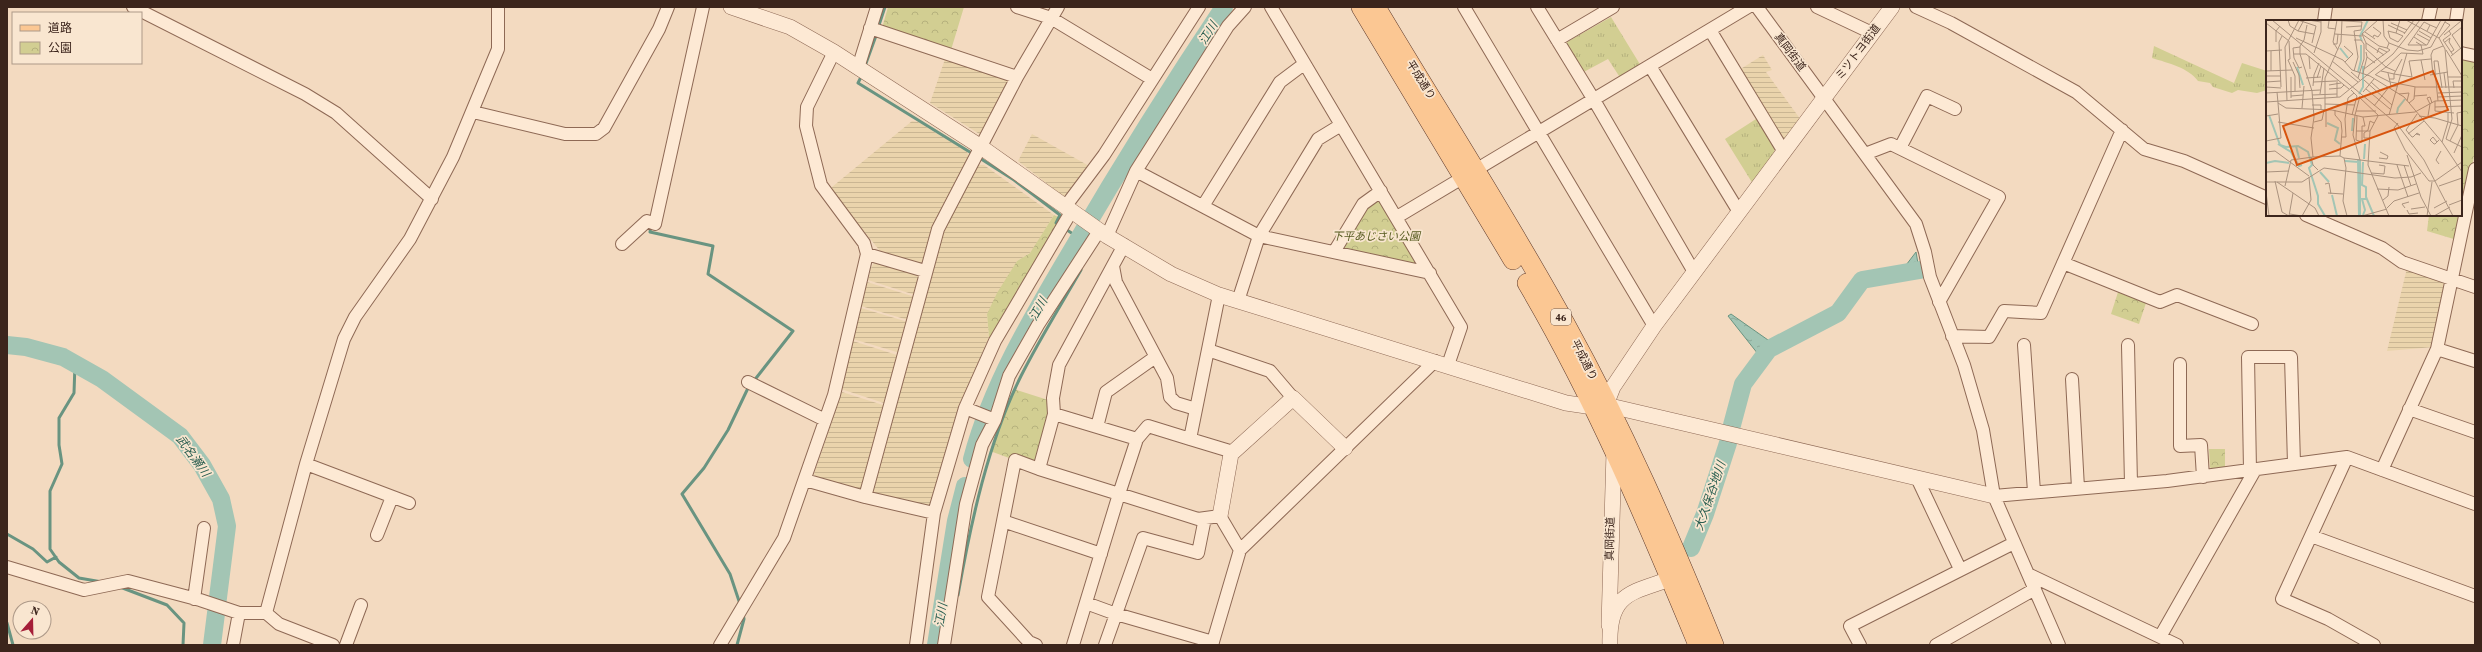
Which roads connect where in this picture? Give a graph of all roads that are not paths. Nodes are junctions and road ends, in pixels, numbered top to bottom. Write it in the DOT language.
graph roads {
  1 [pos="133,7"];
  2 [pos="498,7"];
  3 [pos="668,7"];
  4 [pos="703,7"];
  5 [pos="731,7"];
  6 [pos="877,7"];
  7 [pos="1017,7"];
  8 [pos="1058,7"];
  9 [pos="1199,7"];
  10 [pos="1245,7"];
  11 [pos="1271,7"];
  12 [pos="1361,7"];
  13 [pos="1376,7"];
  14 [pos="1464,7"];
  15 [pos="1537,7"];
  16 [pos="1748,7"];
  17 [pos="1757,7"];
  18 [pos="1817,7"];
  19 [pos="1892,7"];
  20 [pos="1916,7"];
  21 [pos="2326,7"];
  22 [pos="2431,7"];
  23 [pos="2458,7"];
  24 [pos="1611,8"];
  25 [pos="1052,18"];
  26 [pos="2324,20"];
  27 [pos="2428,20"];
  28 [pos="2456,20"];
  29 [pos="870,28"];
  30 [pos="1710,30"];
  31 [pos="1872,33"];
  32 [pos="1557,40"];
  33 [pos="834,52"];
  34 [pos="2462,53"];
  35 [pos="2475,56"];
  36 [pos="1304,64"];
  37 [pos="1650,66"];
  38 [pos="858,68"];
  39 [pos="1017,77"];
  40 [pos="1152,79"];
  41 [pos="1824,98"];
  42 [pos="1594,100"];
  43 [pos="1955,109"];
  44 [pos="473,112"];
  45 [pos="1341,125"];
  46 [pos="2122,130"];
  47 [pos="1539,133"];
  48 [pos="981,147"];
  49 [pos="1900,148"];
  50 [pos="1784,152"];
  51 [pos="1865,154"];
  52 [pos="2475,169"];
  53 [pos="1136,171"];
  54 [pos="1469,174"];
  55 [pos="1381,191"];
  56 [pos="2266,198"];
  57 [pos="432,199"];
  58 [pos="1203,206"];
  59 [pos="1070,211"];
  60 [pos="1739,212"];
  61 [pos="2308,216"];
  62 [pos="1397,217"];
  63 [pos="1101,232"];
  64 [pos="1259,236"];
  65 [pos="622,244"];
  66 [pos="1124,245"];
  67 [pos="1334,252"];
  68 [pos="867,254"];
  69 [pos="2063,264"];
  70 [pos="1113,266"];
  71 [pos="925,271"];
  72 [pos="1694,272"];
  73 [pos="1430,273"];
  74 [pos="2453,279"];
  75 [pos="2475,287"];
  76 [pos="1219,295"];
  77 [pos="1238,301"];
  78 [pos="1939,302"];
  79 [pos="2252,324"];
  80 [pos="1654,326"];
  81 [pos="1952,336"];
  82 [pos="2024,344"];
  83 [pos="2128,345"];
  84 [pos="2437,349"];
  85 [pos="1208,350"];
  86 [pos="1154,358"];
  87 [pos="2475,361"];
  88 [pos="1441,363"];
  89 [pos="2180,364"];
  90 [pos="2072,379"];
  91 [pos="748,382"];
  92 [pos="1293,398"];
  93 [pos="1600,406"];
  94 [pos="965,408"];
  95 [pos="1196,409"];
  96 [pos="2409,409"];
  97 [pos="1054,414"];
  98 [pos="826,420"];
  99 [pos="995,420"];
  100 [pos="1097,427"];
  101 [pos="2475,432"];
  102 [pos="1137,439"];
  103 [pos="1190,439"];
  104 [pos="1345,448"];
  105 [pos="1233,452"];
  106 [pos="1614,452"];
  107 [pos="2347,457"];
  108 [pos="306,464"];
  109 [pos="2294,464"];
  110 [pos="1039,469"];
  111 [pos="2252,470"];
  112 [pos="2382,470"];
  113 [pos="2203,476"];
  114 [pos="1916,478"];
  115 [pos="805,480"];
  116 [pos="2131,484"];
  117 [pos="2078,488"];
  118 [pos="2034,492"];
  119 [pos="1119,494"];
  120 [pos="1994,496"];
  121 [pos="392,497"];
  122 [pos="865,497"];
  123 [pos="410,503"];
  124 [pos="2475,504"];
  125 [pos="934,513"];
  126 [pos="1212,517"];
  127 [pos="1003,521"];
  128 [pos="204,528"];
  129 [pos="377,535"];
  130 [pos="2311,536"];
  131 [pos="2014,542"];
  132 [pos="1240,550"];
  133 [pos="1101,554"];
  134 [pos="7,566"];
  135 [pos="1960,569"];
  136 [pos="2028,574"];
  137 [pos="1678,576"];
  138 [pos="2035,589"];
  139 [pos="2475,596"];
  140 [pos="197,599"];
  141 [pos="1086,603"];
  142 [pos="361,605"];
  143 [pos="235,612"];
  144 [pos="266,613"];
  145 [pos="1116,614"];
  146 [pos="1609,625"];
  147 [pos="2160,637"];
  148 [pos="1212,643"];
  149 [pos="233,645"];
  150 [pos="333,645"];
  151 [pos="346,645"];
  152 [pos="720,645"];
  153 [pos="916,645"];
  154 [pos="944,645"];
  155 [pos="1036,645"];
  156 [pos="1073,645"];
  157 [pos="1105,645"];
  158 [pos="1610,645"];
  159 [pos="1698,645"];
  160 [pos="1714,645"];
  161 [pos="1860,645"];
  162 [pos="1936,645"];
  163 [pos="2059,645"];
  164 [pos="2177,645"];
  165 [pos="2374,645"];
  1 -- 57 [label="street"];
  2 -- 44 [label="street"];
  3 -- 44 [label="street"];
  4 -- 65 [label="street"];
  5 -- 33 [label="street"];
  6 -- 29 [label="street"];
  7 -- 25 [label="street"];
  8 -- 25 [label="street"];
  9 -- 40 [label="street"];
  10 -- 53 [label="street"];
  11 -- 36 [label="street"];
  12 -- 54 [label="main road, 平成通り / 46"];
  13 -- 54 [label="main road, 平成通り / 46"];
  14 -- 47 [label="street"];
  15 -- 32 [label="street"];
  16 -- 30 [label="street"];
  17 -- 41 [label="street, 真岡街道"];
  18 -- 31 [label="street"];
  19 -- 31 [label="street, ミツトヨ街道"];
  20 -- 46 [label="street"];
  21 -- 26 [label="street"];
  22 -- 27 [label="street"];
  23 -- 28 [label="street"];
  24 -- 32 [label="street"];
  25 -- 39 [label="street"];
  25 -- 40 [label="street"];
  29 -- 38 [label="street"];
  29 -- 39 [label="street"];
  30 -- 37 [label="street"];
  30 -- 50 [label="street"];
  31 -- 41 [label="street, ミツトヨ街道"];
  32 -- 42 [label="street"];
  33 -- 38 [label="street"];
  33 -- 68 [label="street"];
  34 -- 35 [label="street"];
  36 -- 45 [label="street"];
  36 -- 58 [label="street"];
  37 -- 42 [label="street"];
  37 -- 60 [label="street"];
  38 -- 48 [label="street"];
  39 -- 48 [label="street"];
  40 -- 59 [label="street"];
  41 -- 50 [label="street, ミツトヨ街道"];
  41 -- 51 [label="street, 真岡街道"];
  42 -- 47 [label="street"];
  42 -- 72 [label="street"];
  43 -- 49 [label="street"];
  44 -- 57 [label="street"];
  45 -- 55 [label="street"];
  45 -- 64 [label="street"];
  46 -- 56 [label="street"];
  46 -- 69 [label="street"];
  47 -- 54 [label="street"];
  47 -- 80 [label="street"];
  48 -- 59 [label="street"];
  48 -- 71 [label="street"];
  49 -- 51 [label="street"];
  49 -- 78 [label="street"];
  50 -- 60 [label="street, ミツトヨ街道"];
  51 -- 78 [label="street, 真岡街道"];
  52 -- 74 [label="street"];
  53 -- 58 [label="street"];
  53 -- 63 [label="street"];
  54 -- 62 [label="street"];
  54 -- 93 [label="main road, 平成通り / 46"];
  55 -- 62 [label="street"];
  55 -- 67 [label="street"];
  57 -- 108 [label="street"];
  58 -- 64 [label="street"];
  59 -- 63 [label="street"];
  59 -- 94 [label="street"];
  60 -- 72 [label="street, ミツトヨ街道"];
  61 -- 74 [label="street"];
  62 -- 73 [label="street"];
  63 -- 66 [label="street"];
  63 -- 99 [label="street"];
  64 -- 67 [label="street"];
  64 -- 77 [label="street"];
  66 -- 70 [label="street"];
  66 -- 76 [label="street"];
  67 -- 73 [label="street"];
  68 -- 71 [label="street"];
  68 -- 98 [label="street"];
  69 -- 79 [label="street"];
  69 -- 81 [label="street"];
  70 -- 86 [label="street"];
  70 -- 97 [label="street"];
  71 -- 122 [label="street"];
  72 -- 80 [label="street, ミツトヨ街道"];
  73 -- 88 [label="street"];
  74 -- 75 [label="street"];
  74 -- 84 [label="street"];
  76 -- 77 [label="street"];
  76 -- 85 [label="street"];
  77 -- 88 [label="street"];
  78 -- 81 [label="street, 真岡街道"];
  80 -- 93 [label="street, ミツトヨ街道"];
  81 -- 120 [label="street, 真岡街道"];
  82 -- 118 [label="street"];
  83 -- 116 [label="street"];
  84 -- 87 [label="street"];
  84 -- 96 [label="street"];
  85 -- 92 [label="street"];
  85 -- 95 [label="street"];
  86 -- 95 [label="street"];
  86 -- 100 [label="street"];
  88 -- 93 [label="street"];
  88 -- 104 [label="street"];
  89 -- 113 [label="street"];
  90 -- 117 [label="street"];
  91 -- 98 [label="street"];
  92 -- 104 [label="street"];
  92 -- 105 [label="street"];
  93 -- 106 [label="main road, 平成通り / 46"];
  93 -- 114 [label="street"];
  93 -- 137 [label="main road, 平成通り / 46"];
  94 -- 99 [label="street"];
  94 -- 125 [label="street"];
  95 -- 103 [label="street"];
  96 -- 101 [label="street"];
  96 -- 112 [label="street"];
  97 -- 100 [label="street"];
  97 -- 110 [label="street"];
  98 -- 115 [label="street"];
  99 -- 154 [label="street"];
  100 -- 102 [label="street"];
  102 -- 103 [label="street"];
  102 -- 119 [label="street"];
  103 -- 105 [label="street"];
  104 -- 132 [label="street"];
  105 -- 126 [label="street"];
  106 -- 137 [label="main road, 平成通り / 46"];
  106 -- 146 [label="street, 真岡街道 / 46"];
  107 -- 109 [label="street"];
  107 -- 112 [label="street"];
  107 -- 130 [label="street"];
  108 -- 121 [label="street"];
  108 -- 144 [label="street"];
  109 -- 111 [label="street"];
  109 -- 111 [label="street"];
  110 -- 119 [label="street"];
  110 -- 127 [label="street"];
  111 -- 113 [label="street"];
  111 -- 147 [label="street"];
  112 -- 124 [label="street"];
  113 -- 116 [label="street"];
  114 -- 120 [label="street"];
  114 -- 135 [label="street"];
  115 -- 122 [label="street"];
  115 -- 152 [label="street"];
  116 -- 117 [label="street"];
  117 -- 118 [label="street"];
  118 -- 120 [label="street"];
  119 -- 126 [label="street"];
  119 -- 133 [label="street"];
  120 -- 131 [label="street, 真岡街道"];
  121 -- 123 [label="street"];
  121 -- 129 [label="street"];
  122 -- 125 [label="street"];
  125 -- 153 [label="street"];
  126 -- 132 [label="street"];
  126 -- 145 [label="street"];
  127 -- 133 [label="street"];
  127 -- 155 [label="street"];
  128 -- 140 [label="street"];
  130 -- 139 [label="street"];
  130 -- 165 [label="street"];
  131 -- 135 [label="street"];
  131 -- 136 [label="street, 真岡街道"];
  132 -- 148 [label="street"];
  133 -- 141 [label="street"];
  134 -- 140 [label="street"];
  135 -- 161 [label="street"];
  136 -- 138 [label="street, 真岡街道"];
  136 -- 147 [label="street"];
  137 -- 146 [label="street, 真岡街道"];
  137 -- 159 [label="main road, 平成通り / 46"];
  137 -- 160 [label="main road, 平成通り / 46"];
  138 -- 162 [label="street"];
  138 -- 163 [label="street, 真岡街道"];
  140 -- 143 [label="street"];
  141 -- 145 [label="street"];
  141 -- 156 [label="street"];
  142 -- 151 [label="street"];
  143 -- 144 [label="street"];
  143 -- 149 [label="street"];
  144 -- 150 [label="street"];
  145 -- 148 [label="street"];
  145 -- 157 [label="street"];
  146 -- 158 [label="street, 真岡街道"];
  147 -- 164 [label="street"];
}
